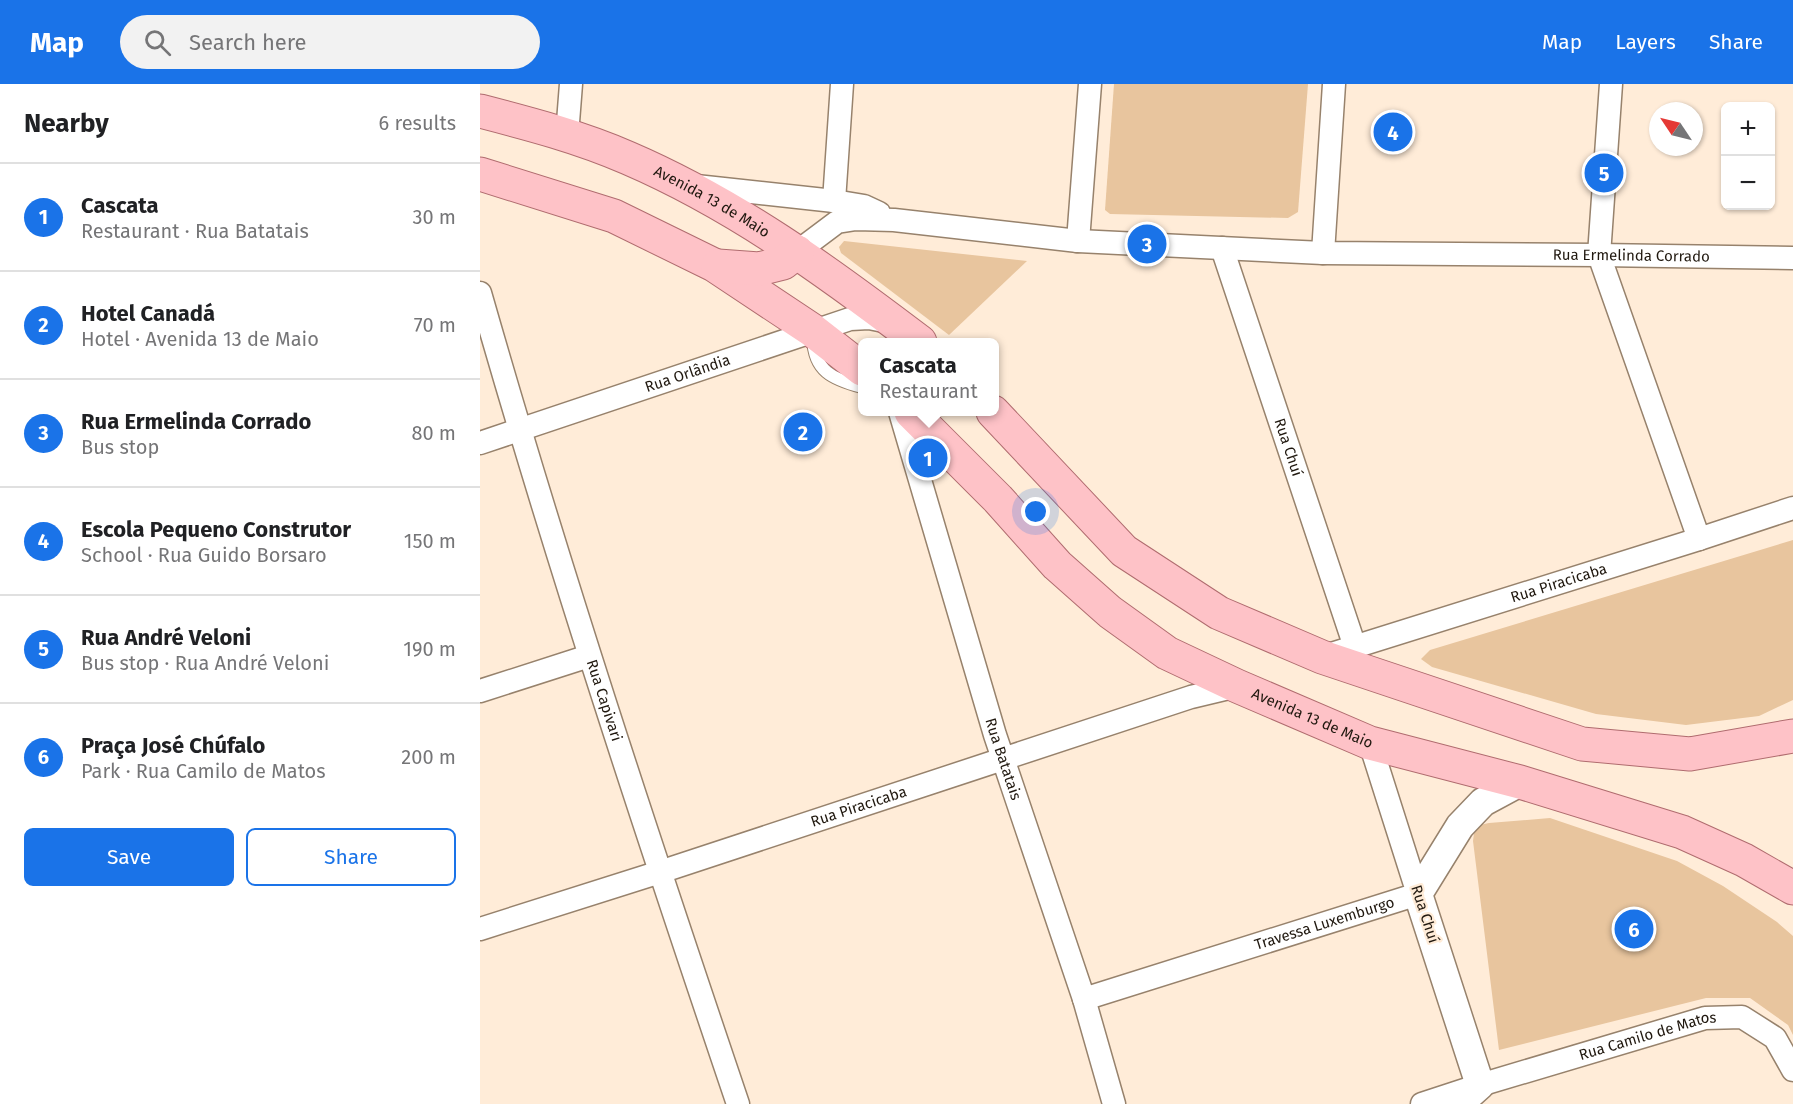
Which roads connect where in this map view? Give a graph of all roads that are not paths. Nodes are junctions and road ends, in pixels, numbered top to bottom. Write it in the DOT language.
graph roads {
  1 [pos="571,84"];
  2 [pos="842,84"];
  3 [pos="1090,84"];
  4 [pos="1334,84"];
  5 [pos="1611,84"];
  6 [pos="480,111"];
  7 [pos="567,135"];
  8 [pos="480,174"];
  9 [pos="685,184"];
  10 [pos="834,201"];
  11 [pos="894,220"];
  12 [pos="1078,241"];
  13 [pos="1222,248"];
  14 [pos="797,252"];
  15 [pos="1323,253"];
  16 [pos="1599,255"];
  17 [pos="1793,258"];
  18 [pos="714,265"];
  19 [pos="480,293"];
  20 [pos="812,330"];
  21 [pos="908,333"];
  22 [pos="858,366"];
  23 [pos="858,386"];
  24 [pos="901,416"];
  25 [pos="916,416"];
  26 [pos="998,416"];
  27 [pos="519,431"];
  28 [pos="480,443"];
  29 [pos="1793,508"];
  30 [pos="1699,539"];
  31 [pos="1355,647"];
  32 [pos="589,656"];
  33 [pos="1322,657"];
  34 [pos="1237,686"];
  35 [pos="480,691"];
  36 [pos="1793,736"];
  37 [pos="1370,743"];
  38 [pos="1003,760"];
  39 [pos="1520,782"];
  40 [pos="660,872"];
  41 [pos="1793,888"];
  42 [pos="1418,894"];
  43 [pos="480,929"];
  44 [pos="1084,999"];
  45 [pos="1793,1070"];
  46 [pos="1480,1085"];
  47 [pos="738,1104"];
  48 [pos="1114,1104"];
  49 [pos="1422,1104"];
  50 [pos="1459,1104"];
  1 -- 7 [label="street"];
  2 -- 10 [label="street"];
  3 -- 12 [label="street"];
  4 -- 15 [label="street"];
  5 -- 16 [label="street"];
  6 -- 7 [label="main road, Avenida 13 de Maio"];
  7 -- 9 [label="main road, Avenida 13 de Maio"];
  8 -- 18 [label="main road"];
  9 -- 10 [label="street, Rua Ermelinda Corrado"];
  9 -- 14 [label="main road, Avenida 13 de Maio"];
  10 -- 11 [label="street, Rua Ermelinda Corrado"];
  11 -- 12 [label="street, Rua Ermelinda Corrado"];
  11 -- 14 [label="street, Rua Ermelinda Corrado"];
  12 -- 13 [label="street, Rua Ermelinda Corrado"];
  13 -- 15 [label="street, Rua Ermelinda Corrado"];
  13 -- 31 [label="street, Rua Chuí"];
  14 -- 18 [label="main road"];
  14 -- 21 [label="main road, Avenida 13 de Maio"];
  15 -- 16 [label="street, Rua Ermelinda Corrado"];
  16 -- 17 [label="street, Rua Ermelinda Corrado"];
  16 -- 30 [label="street"];
  18 -- 20 [label="main road"];
  19 -- 27 [label="street, Rua Capivari"];
  20 -- 21 [label="street, Rua Orlândia"];
  20 -- 22 [label="main road"];
  20 -- 23 [label="lane"];
  20 -- 27 [label="street, Rua Orlândia"];
  24 -- 38 [label="street, Rua Batatais"];
  25 -- 34 [label="main road, Avenida 13 de Maio"];
  26 -- 33 [label="main road"];
  27 -- 28 [label="street, Rua Orlândia"];
  27 -- 32 [label="street, Rua Capivari"];
  29 -- 30 [label="street, Rua Piracicaba"];
  30 -- 31 [label="street, Rua Piracicaba"];
  31 -- 33 [label="street, Rua Piracicaba"];
  32 -- 35 [label="street"];
  32 -- 40 [label="street, Rua Capivari"];
  33 -- 36 [label="main road"];
  34 -- 37 [label="main road, Avenida 13 de Maio"];
  34 -- 38 [label="street, Rua Piracicaba"];
  37 -- 39 [label="main road, Avenida 13 de Maio"];
  37 -- 42 [label="street, Rua Chuí"];
  38 -- 40 [label="street, Rua Piracicaba"];
  38 -- 44 [label="street, Rua Batatais"];
  39 -- 41 [label="main road, Avenida 13 de Maio"];
  39 -- 42 [label="street"];
  40 -- 43 [label="street, Rua Piracicaba"];
  40 -- 47 [label="street, Rua Capivari"];
  42 -- 44 [label="street, Travessa Luxemburgo"];
  42 -- 46 [label="street, Rua Chuí"];
  44 -- 48 [label="street, Rua Batatais"];
  45 -- 46 [label="street, Rua Camilo de Matos"];
  46 -- 49 [label="street, Rua Camilo de Matos"];
  46 -- 50 [label="street"];
}
